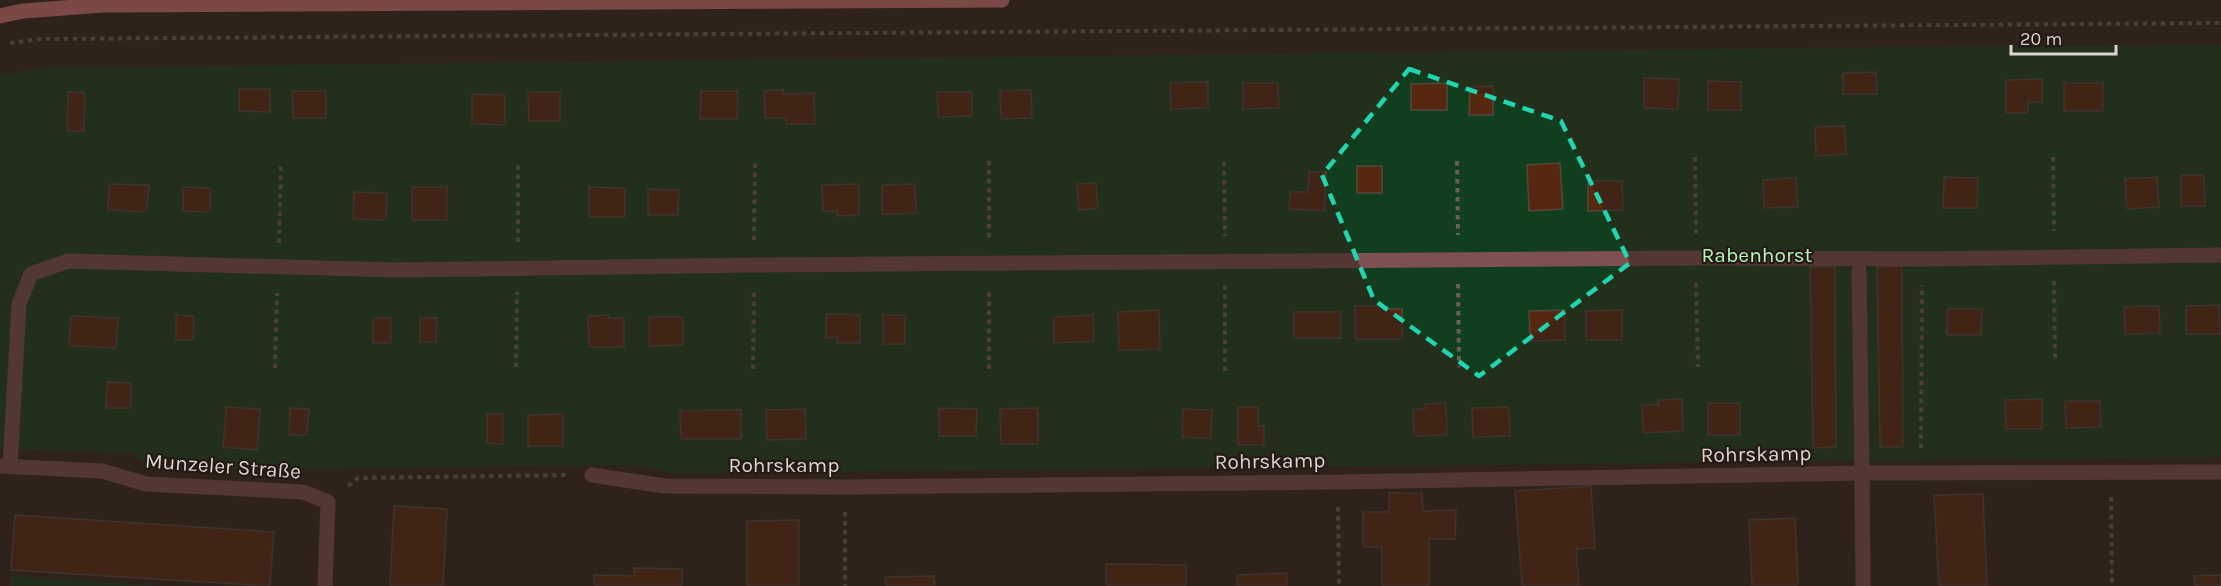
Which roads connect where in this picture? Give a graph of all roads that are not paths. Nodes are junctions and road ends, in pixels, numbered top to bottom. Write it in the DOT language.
graph roads {
  1 [pos="1002,0"];
  2 [pos="0,16"];
  3 [pos="2221,255"];
  4 [pos="1859,271"];
  5 [pos="5,466"];
  6 [pos="2221,472"];
  7 [pos="1862,473"];
  8 [pos="592,475"];
  9 [pos="325,586"];
  10 [pos="1863,586"];
  1 -- 2 [label="main road"];
  3 -- 5 [label="street"];
  4 -- 7 [label="street"];
  5 -- 9 [label="street, Munzeler Straße"];
  6 -- 7 [label="street, Rohrskamp"];
  7 -- 8 [label="street, Rohrskamp"];
  7 -- 10 [label="street"];
}
